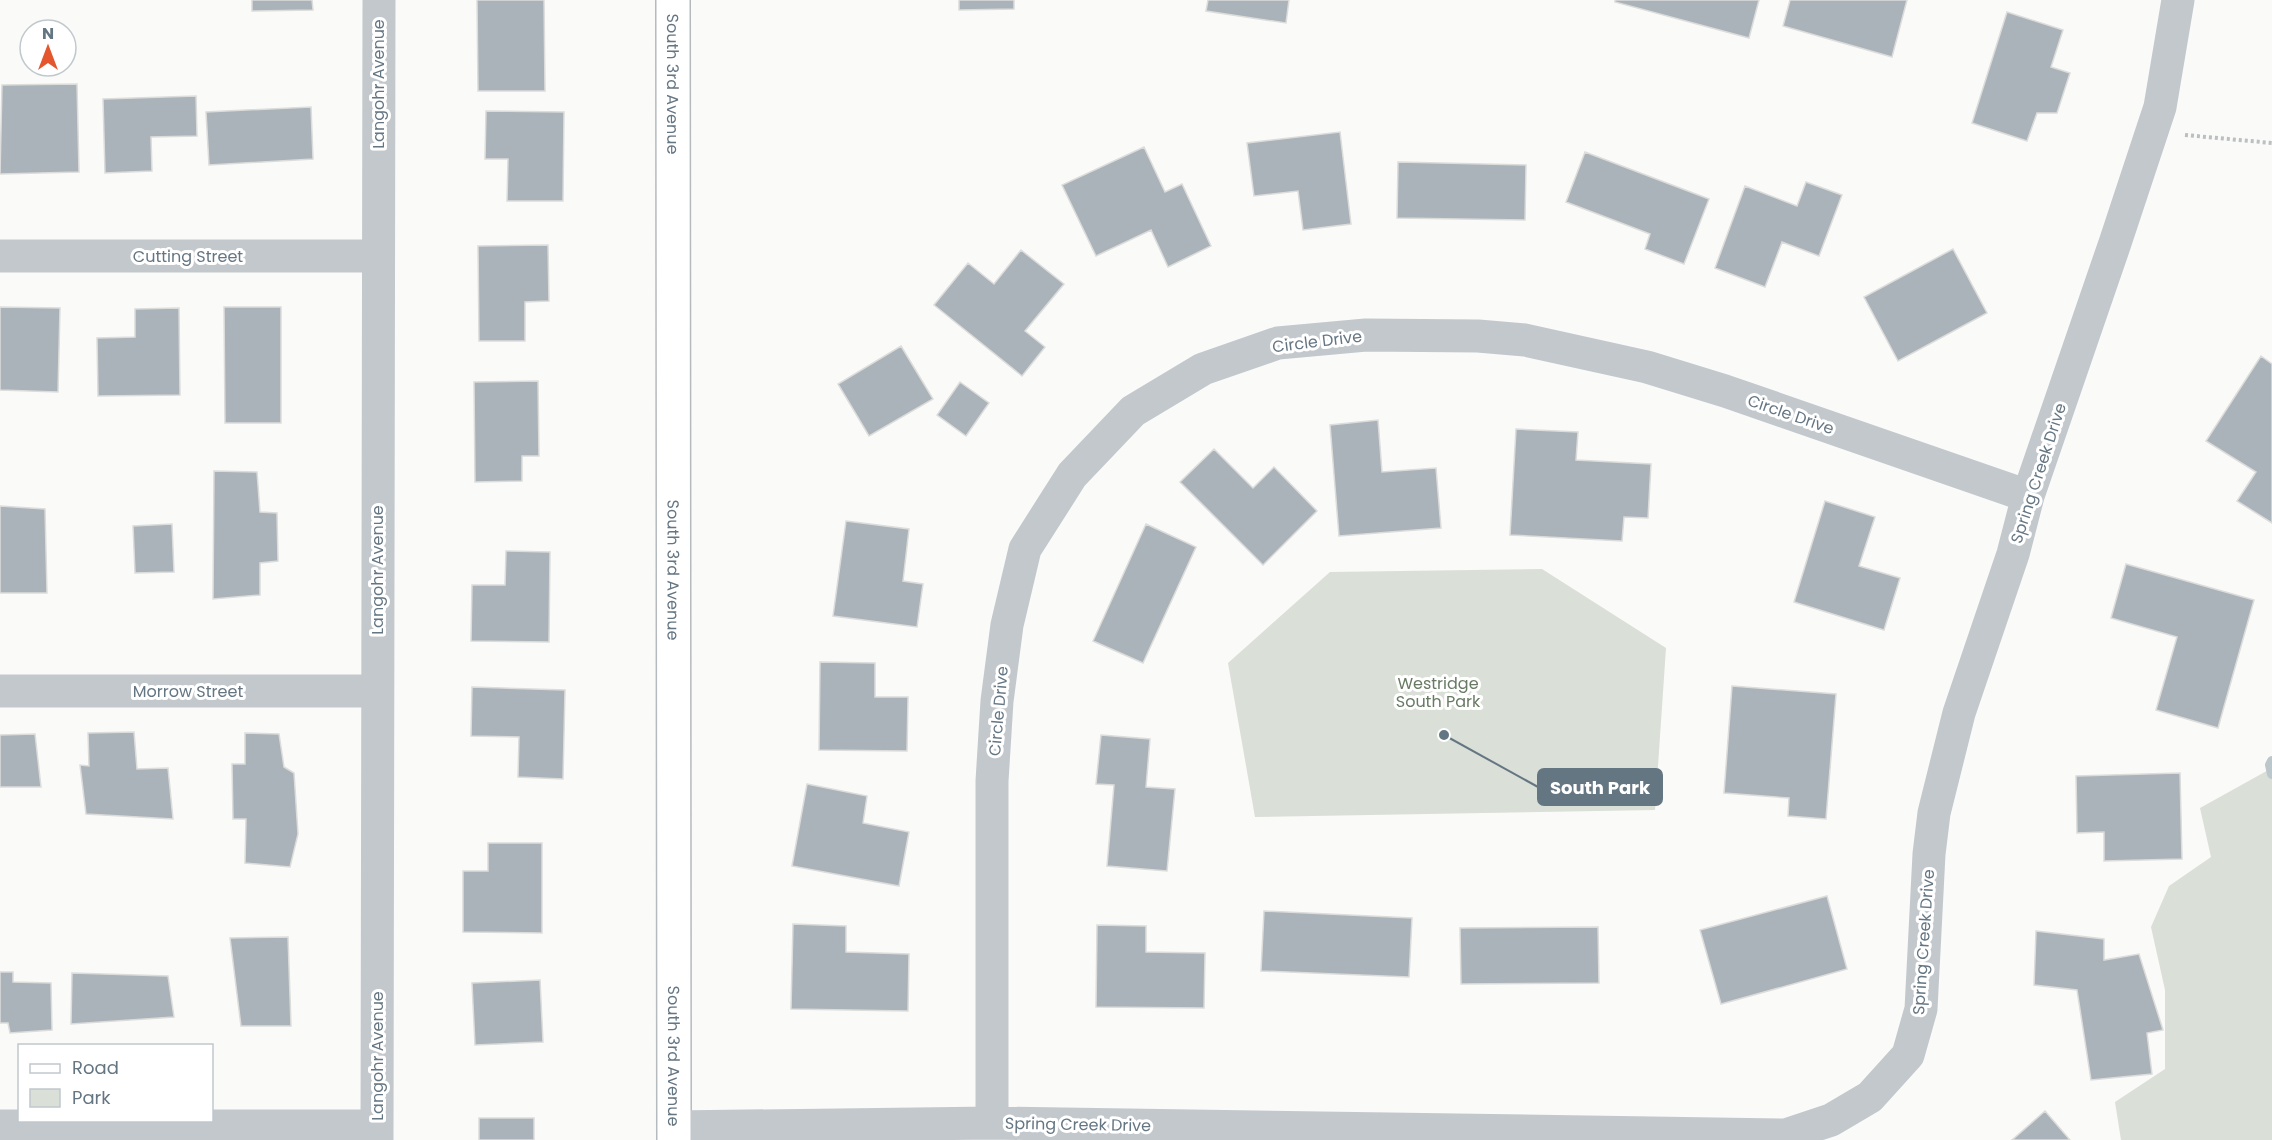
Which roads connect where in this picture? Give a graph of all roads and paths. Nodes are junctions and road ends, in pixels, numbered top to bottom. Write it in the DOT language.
graph roads {
  1 [pos="379,0"];
  2 [pos="673,0"];
  3 [pos="2178,0"];
  4 [pos="2152,132"];
  5 [pos="2272,143"];
  6 [pos="0,256"];
  7 [pos="377,256"];
  8 [pos="2028,496"];
  9 [pos="0,691"];
  10 [pos="377,691"];
  11 [pos="992,1123"];
  12 [pos="0,1126"];
  13 [pos="377,1133"];
  14 [pos="674,1134"];
  1 -- 7 [label="street, Langohr Avenue"];
  2 -- 14 [label="main road, South 3rd Avenue"];
  3 -- 4 [label="street, Spring Creek Drive"];
  4 -- 5 [label="path"];
  4 -- 8 [label="street, Spring Creek Drive"];
  6 -- 7 [label="street, Cutting Street"];
  7 -- 10 [label="street, Langohr Avenue"];
  8 -- 11 [label="street, Spring Creek Drive"];
  8 -- 11 [label="street, Circle Drive"];
  9 -- 10 [label="street, Morrow Street"];
  10 -- 13 [label="street, Langohr Avenue"];
  11 -- 14 [label="street, Spring Creek Drive"];
  12 -- 13 [label="street"];
}
